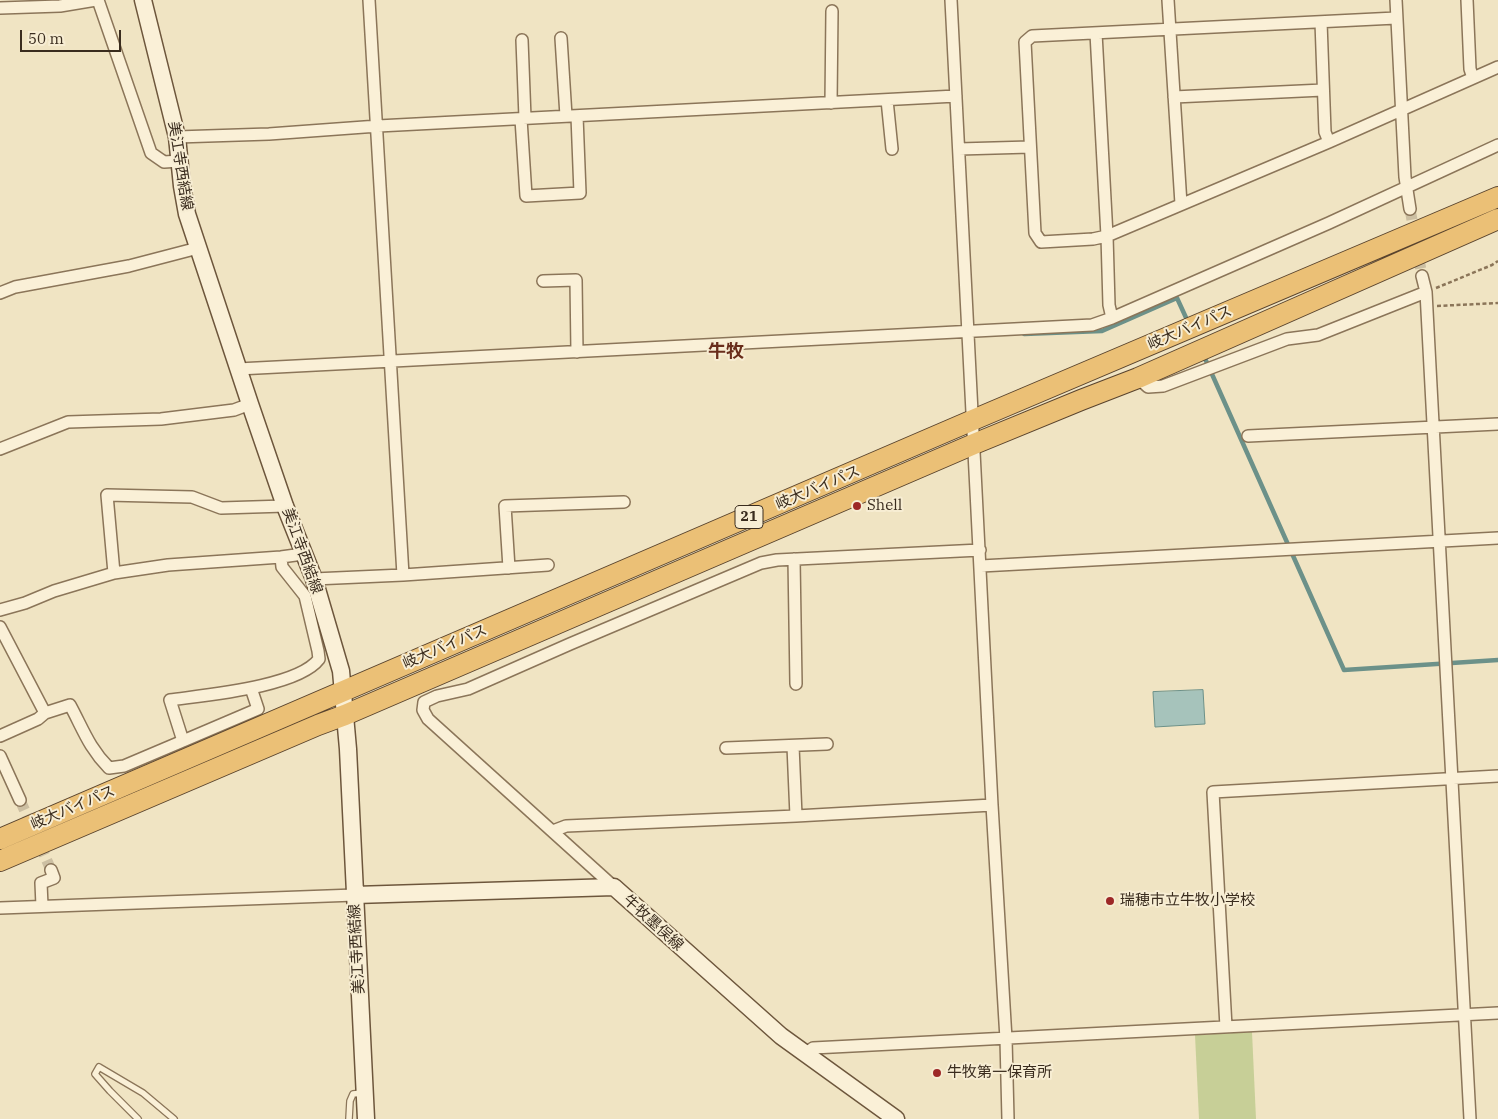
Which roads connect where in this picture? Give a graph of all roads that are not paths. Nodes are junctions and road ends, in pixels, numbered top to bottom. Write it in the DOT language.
graph roads {
  1 [pos="97,0"];
  2 [pos="143,0"];
  3 [pos="369,0"];
  4 [pos="950,0"];
  5 [pos="1168,0"];
  6 [pos="1396,0"];
  7 [pos="1466,0"];
  8 [pos="0,8"];
  9 [pos="832,11"];
  10 [pos="1396,18"];
  11 [pos="1321,22"];
  12 [pos="1170,30"];
  13 [pos="1096,33"];
  14 [pos="561,38"];
  15 [pos="522,40"];
  16 [pos="1498,67"];
  17 [pos="1473,78"];
  18 [pos="1323,90"];
  19 [pos="956,96"];
  20 [pos="1174,97"];
  21 [pos="887,100"];
  22 [pos="831,103"];
  23 [pos="1401,110"];
  24 [pos="571,116"];
  25 [pos="523,118"];
  26 [pos="378,126"];
  27 [pos="177,137"];
  28 [pos="1329,142"];
  29 [pos="1498,145"];
  30 [pos="1030,147"];
  31 [pos="892,149"];
  32 [pos="959,149"];
  33 [pos="180,161"];
  34 [pos="1406,187"];
  35 [pos="1498,197"];
  36 [pos="1181,204"];
  37 [pos="1410,209"];
  38 [pos="1498,219"];
  39 [pos="1107,236"];
  40 [pos="198,248"];
  41 [pos="1422,276"];
  42 [pos="543,281"];
  43 [pos="1426,292"];
  44 [pos="0,293"];
  45 [pos="1112,318"];
  46 [pos="968,331"];
  47 [pos="577,352"];
  48 [pos="390,362"];
  49 [pos="238,369"];
  50 [pos="1138,378"];
  51 [pos="250,404"];
  52 [pos="973,420"];
  53 [pos="1498,424"];
  54 [pos="1432,427"];
  55 [pos="1248,436"];
  56 [pos="974,444"];
  57 [pos="0,448"];
  58 [pos="624,502"];
  59 [pos="285,506"];
  60 [pos="1498,538"];
  61 [pos="1439,542"];
  62 [pos="980,550"];
  63 [pos="303,554"];
  64 [pos="281,557"];
  65 [pos="794,559"];
  66 [pos="548,565"];
  67 [pos="981,566"];
  68 [pos="509,568"];
  69 [pos="114,573"];
  70 [pos="403,576"];
  71 [pos="314,579"];
  72 [pos="0,610"];
  73 [pos="0,627"];
  74 [pos="793,679"];
  75 [pos="251,688"];
  76 [pos="343,691"];
  77 [pos="45,713"];
  78 [pos="345,715"];
  79 [pos="0,736"];
  80 [pos="183,741"];
  81 [pos="827,744"];
  82 [pos="793,746"];
  83 [pos="726,748"];
  84 [pos="0,756"];
  85 [pos="1498,776"];
  86 [pos="1451,779"];
  87 [pos="20,800"];
  88 [pos="992,805"];
  89 [pos="796,816"];
  90 [pos="553,831"];
  91 [pos="0,839"];
  92 [pos="0,861"];
  93 [pos="51,870"];
  94 [pos="614,888"];
  95 [pos="355,895"];
  96 [pos="42,906"];
  97 [pos="0,908"];
  98 [pos="1498,1013"];
  99 [pos="1464,1015"];
  100 [pos="1226,1027"];
  101 [pos="1006,1039"];
  102 [pos="805,1054"];
  103 [pos="365,1092"];
  104 [pos="138,1119"];
  105 [pos="174,1119"];
  106 [pos="349,1119"];
  107 [pos="366,1119"];
  108 [pos="896,1119"];
  109 [pos="1008,1119"];
  110 [pos="1470,1119"];
  1 -- 8 [label="street"];
  1 -- 33 [label="street"];
  2 -- 27 [label="main road, 美江寺西結線"];
  3 -- 26 [label="street"];
  4 -- 19 [label="street"];
  5 -- 12 [label="street"];
  6 -- 10 [label="street"];
  7 -- 17 [label="street"];
  9 -- 22 [label="street"];
  10 -- 11 [label="street"];
  10 -- 23 [label="street"];
  11 -- 12 [label="street"];
  11 -- 18 [label="street"];
  12 -- 13 [label="street"];
  12 -- 20 [label="street"];
  13 -- 30 [label="street"];
  13 -- 39 [label="street"];
  14 -- 24 [label="street"];
  15 -- 25 [label="street"];
  16 -- 17 [label="street"];
  17 -- 23 [label="street"];
  18 -- 20 [label="street"];
  18 -- 28 [label="street"];
  19 -- 21 [label="street"];
  19 -- 32 [label="street"];
  20 -- 36 [label="street"];
  21 -- 22 [label="street"];
  21 -- 31 [label="street"];
  22 -- 24 [label="street"];
  23 -- 28 [label="street"];
  23 -- 34 [label="street"];
  24 -- 25 [label="street"];
  24 -- 25 [label="street"];
  25 -- 26 [label="street"];
  26 -- 27 [label="street"];
  26 -- 48 [label="street"];
  27 -- 33 [label="main road, 美江寺西結線"];
  28 -- 36 [label="street"];
  29 -- 34 [label="street"];
  30 -- 32 [label="street"];
  30 -- 39 [label="street"];
  32 -- 46 [label="street"];
  33 -- 40 [label="main road, 美江寺西結線"];
  34 -- 37 [label="street"];
  34 -- 45 [label="street"];
  35 -- 52 [label="highway, 岐大バイパス / 21"];
  36 -- 39 [label="street"];
  38 -- 50 [label="highway, 岐大バイパス / 21"];
  39 -- 45 [label="street"];
  40 -- 44 [label="street"];
  40 -- 49 [label="main road, 美江寺西結線"];
  41 -- 43 [label="street"];
  42 -- 47 [label="street"];
  43 -- 50 [label="street"];
  43 -- 54 [label="street"];
  45 -- 46 [label="street"];
  46 -- 47 [label="street"];
  46 -- 52 [label="street"];
  47 -- 48 [label="street"];
  48 -- 49 [label="street"];
  48 -- 70 [label="street"];
  49 -- 51 [label="main road, 美江寺西結線"];
  50 -- 56 [label="highway, 岐大バイパス / 21"];
  51 -- 57 [label="street"];
  51 -- 59 [label="main road, 美江寺西結線"];
  52 -- 56 [label="street"];
  52 -- 76 [label="highway, 岐大バイパス / 21"];
  53 -- 54 [label="street"];
  54 -- 55 [label="street"];
  54 -- 61 [label="street"];
  56 -- 62 [label="street"];
  56 -- 78 [label="highway, 岐大バイパス / 21"];
  58 -- 68 [label="street"];
  59 -- 63 [label="main road, 美江寺西結線"];
  59 -- 69 [label="street"];
  60 -- 61 [label="street"];
  61 -- 67 [label="street"];
  61 -- 86 [label="street"];
  62 -- 65 [label="street"];
  62 -- 67 [label="street"];
  63 -- 64 [label="street"];
  63 -- 71 [label="main road, 美江寺西結線"];
  64 -- 69 [label="street"];
  64 -- 75 [label="street"];
  65 -- 74 [label="street"];
  65 -- 90 [label="street"];
  66 -- 68 [label="street"];
  67 -- 88 [label="street"];
  68 -- 70 [label="street"];
  69 -- 72 [label="street"];
  70 -- 71 [label="street"];
  71 -- 76 [label="main road, 美江寺西結線"];
  73 -- 77 [label="street"];
  75 -- 80 [label="street"];
  75 -- 80 [label="street"];
  76 -- 78 [label="main road, 美江寺西結線"];
  76 -- 91 [label="highway, 岐大バイパス / 21"];
  77 -- 79 [label="street"];
  77 -- 80 [label="street"];
  78 -- 92 [label="highway, 岐大バイパス / 21"];
  78 -- 95 [label="main road, 美江寺西結線"];
  81 -- 82 [label="street"];
  82 -- 83 [label="street"];
  82 -- 89 [label="street"];
  84 -- 87 [label="street"];
  85 -- 86 [label="street"];
  86 -- 99 [label="street"];
  86 -- 100 [label="street"];
  88 -- 89 [label="street"];
  88 -- 101 [label="street"];
  89 -- 90 [label="street"];
  90 -- 94 [label="street"];
  93 -- 96 [label="street"];
  94 -- 95 [label="main road, 牛牧墨俣線"];
  94 -- 102 [label="main road, 牛牧墨俣線"];
  95 -- 96 [label="street"];
  95 -- 103 [label="main road, 美江寺西結線"];
  96 -- 97 [label="street"];
  98 -- 99 [label="street"];
  99 -- 100 [label="street"];
  99 -- 110 [label="street"];
  100 -- 101 [label="street"];
  101 -- 102 [label="street"];
  101 -- 109 [label="street"];
  102 -- 108 [label="main road, 牛牧墨俣線"];
  103 -- 106 [label="lane"];
  103 -- 107 [label="main road, 美江寺西結線"];
  104 -- 105 [label="lane"];
}
